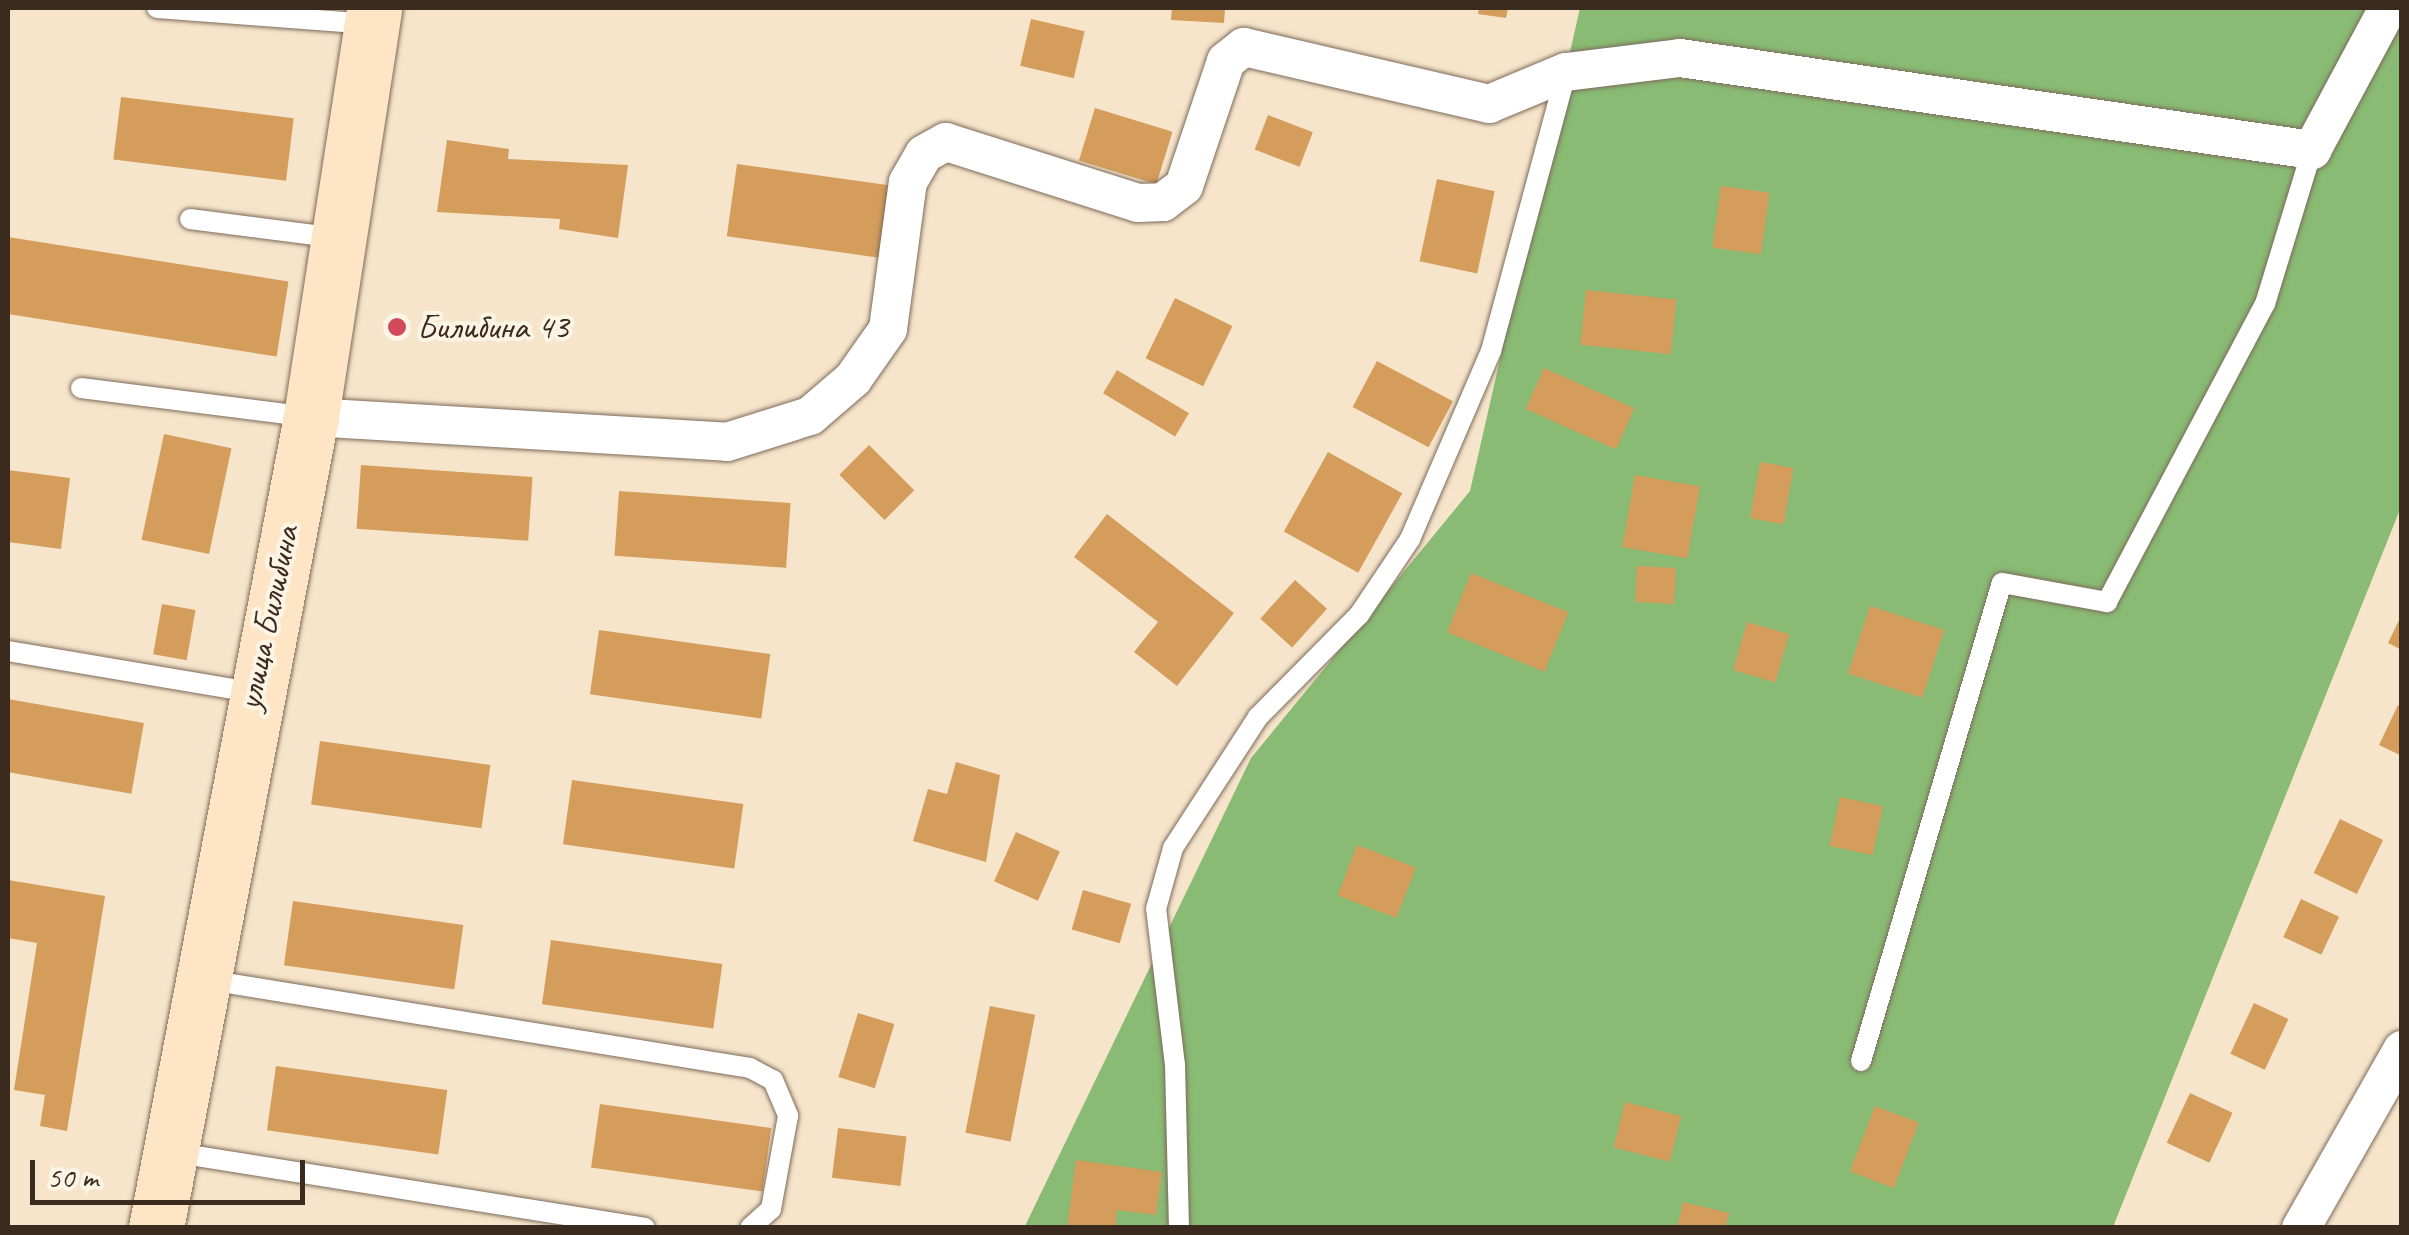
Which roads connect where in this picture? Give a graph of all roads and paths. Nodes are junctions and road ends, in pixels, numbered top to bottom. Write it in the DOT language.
graph roads {
  1 [pos="157,8"];
  2 [pos="2388,8"];
  3 [pos="373,16"];
  4 [pos="1566,72"];
  5 [pos="2312,150"];
  6 [pos="190,219"];
  7 [pos="341,238"];
  8 [pos="81,388"];
  9 [pos="311,417"];
  10 [pos="8,651"];
  11 [pos="252,692"];
  12 [pos="200,978"];
  13 [pos="2402,1050"];
  14 [pos="1861,1061"];
  15 [pos="169,1152"];
  16 [pos="156,1228"];
  17 [pos="644,1228"];
  18 [pos="750,1228"];
  19 [pos="1179,1228"];
  20 [pos="2301,1228"];
  1 -- 3 [label="lane"];
  2 -- 5 [label="street"];
  3 -- 7 [label="main road, улица Билибина"];
  4 -- 5 [label="street"];
  4 -- 9 [label="street"];
  4 -- 19 [label="lane"];
  5 -- 14 [label="lane"];
  6 -- 7 [label="lane"];
  7 -- 9 [label="main road, улица Билибина"];
  8 -- 9 [label="lane"];
  9 -- 11 [label="main road, улица Билибина"];
  10 -- 11 [label="lane"];
  11 -- 12 [label="main road, улица Билибина"];
  12 -- 15 [label="main road, улица Билибина"];
  12 -- 18 [label="lane"];
  13 -- 20 [label="street"];
  15 -- 16 [label="main road, улица Билибина"];
  15 -- 17 [label="lane"];
}
